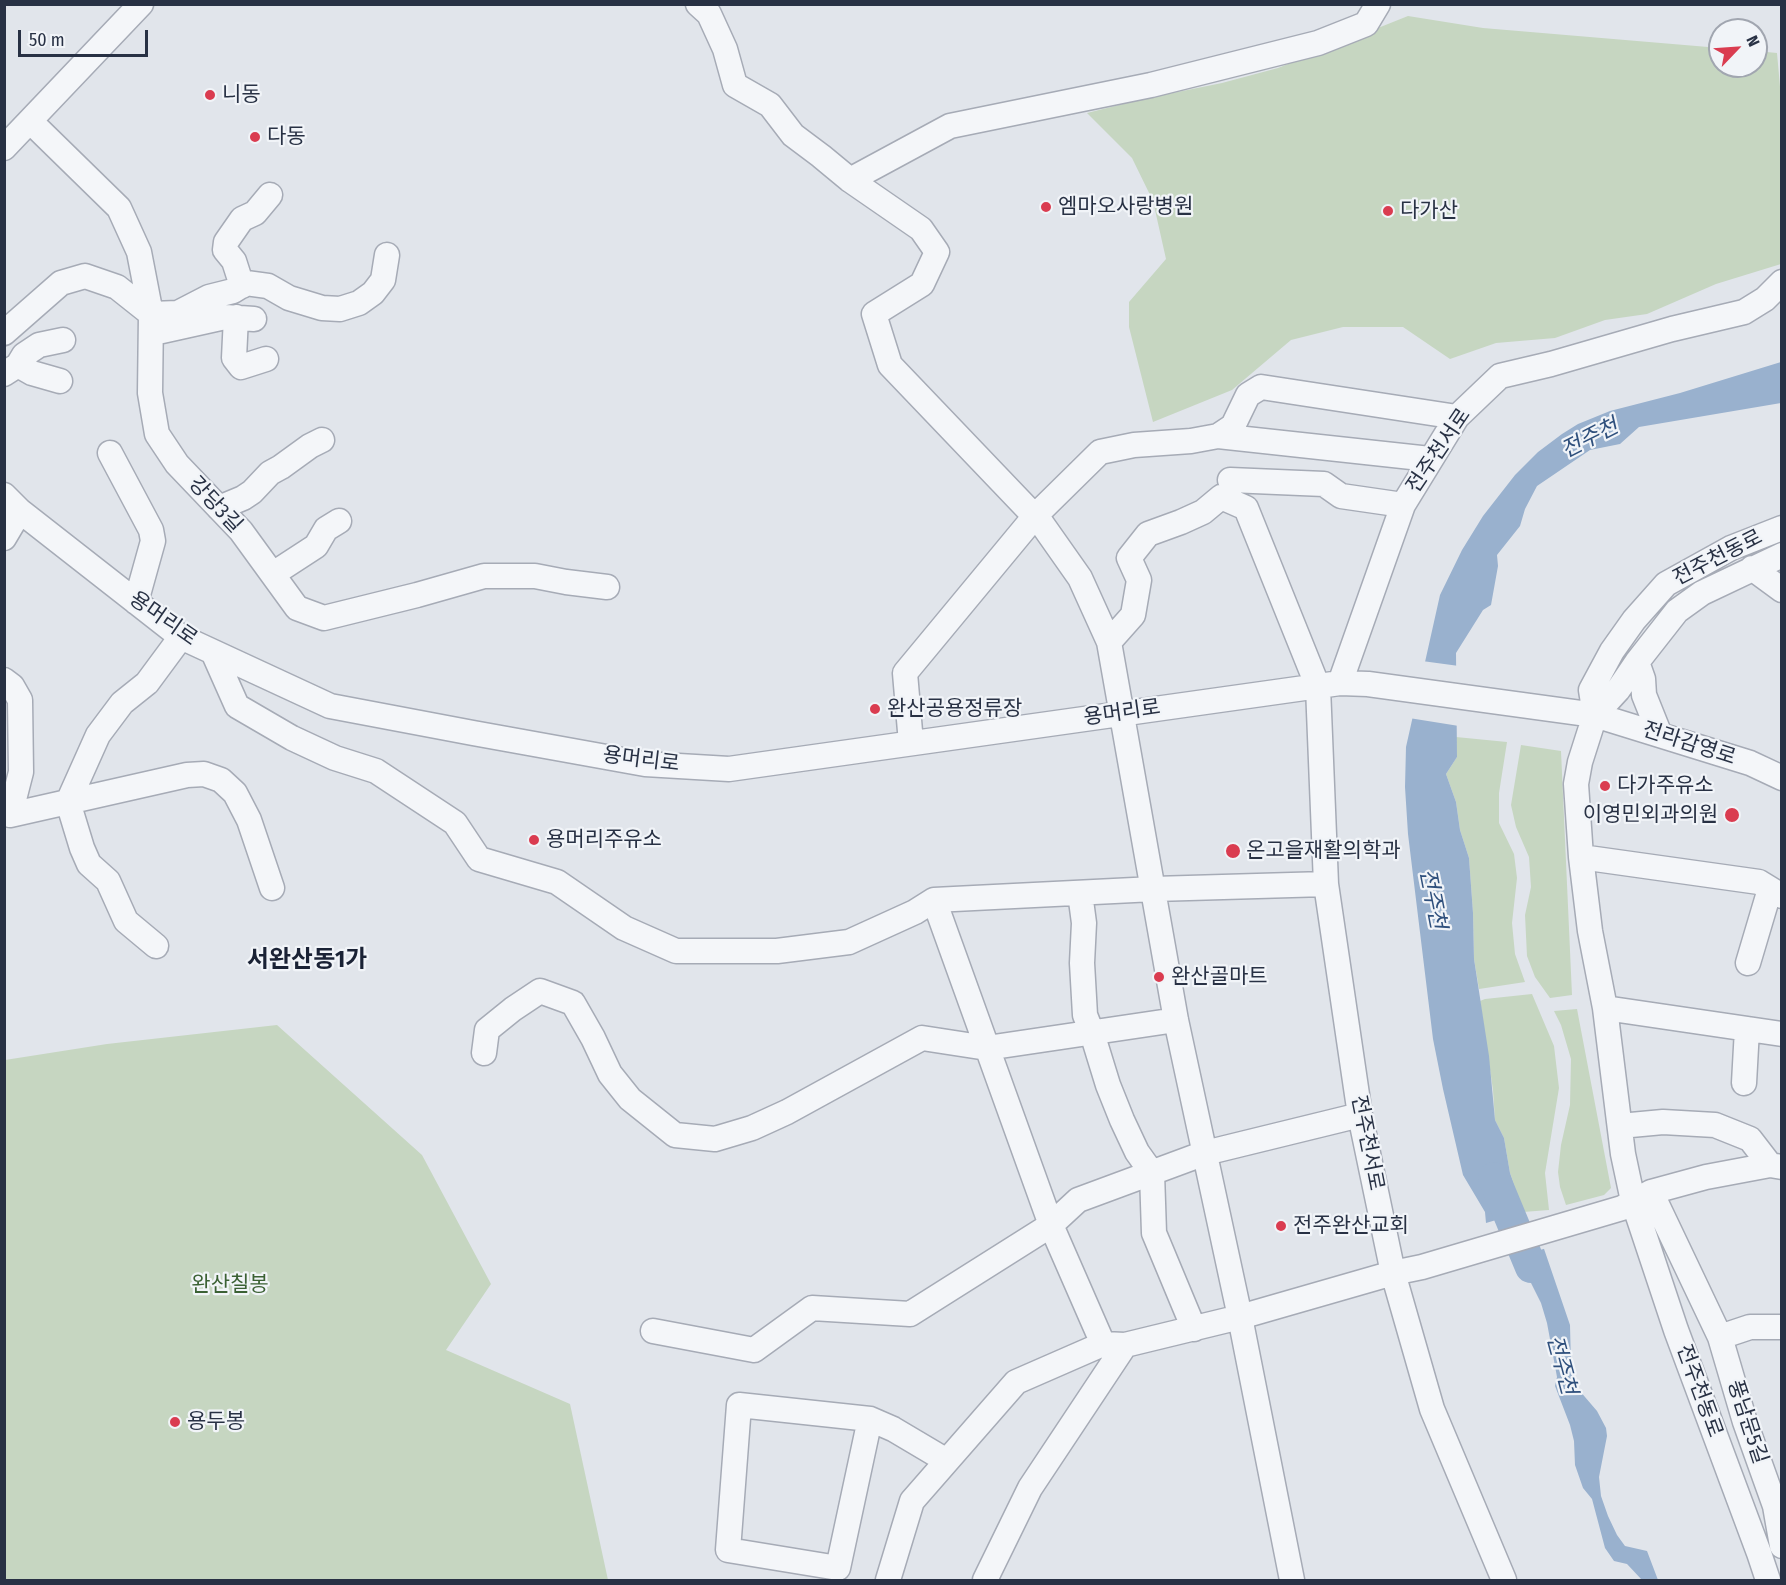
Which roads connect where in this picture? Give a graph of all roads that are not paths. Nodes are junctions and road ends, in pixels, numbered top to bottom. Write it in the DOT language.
graph roads {
  1 [pos="141,4"];
  2 [pos="1378,4"];
  3 [pos="703,9"];
  4 [pos="30,121"];
  5 [pos="4,148"];
  6 [pos="850,180"];
  7 [pos="270,195"];
  8 [pos="387,255"];
  9 [pos="1782,282"];
  10 [pos="242,286"];
  11 [pos="151,324"];
  12 [pos="4,333"];
  13 [pos="63,340"];
  14 [pos="266,359"];
  15 [pos="11,370"];
  16 [pos="60,381"];
  17 [pos="1457,417"];
  18 [pos="1218,436"];
  19 [pos="322,440"];
  20 [pos="110,453"];
  21 [pos="1430,459"];
  22 [pos="1230,480"];
  23 [pos="1403,505"];
  24 [pos="10,508"];
  25 [pos="219,508"];
  26 [pos="1035,516"];
  27 [pos="339,521"];
  28 [pos="1782,528"];
  29 [pos="4,538"];
  30 [pos="1782,555"];
  31 [pos="1752,568"];
  32 [pos="273,574"];
  33 [pos="607,587"];
  34 [pos="1782,590"];
  35 [pos="136,602"];
  36 [pos="181,637"];
  37 [pos="1109,642"];
  38 [pos="213,652"];
  39 [pos="1637,662"];
  40 [pos="4,680"];
  41 [pos="1368,684"];
  42 [pos="1329,685"];
  43 [pos="1122,712"];
  44 [pos="1595,715"];
  45 [pos="1660,735"];
  46 [pos="911,743"];
  47 [pos="1782,778"];
  48 [pos="68,802"];
  49 [pos="7,824"];
  50 [pos="1581,857"];
  51 [pos="1326,884"];
  52 [pos="272,888"];
  53 [pos="1154,889"];
  54 [pos="1080,893"];
  55 [pos="1776,893"];
  56 [pos="934,900"];
  57 [pos="156,946"];
  58 [pos="1748,963"];
  59 [pos="1605,1008"];
  60 [pos="1176,1020"];
  61 [pos="1747,1029"];
  62 [pos="1092,1032"];
  63 [pos="1782,1034"];
  64 [pos="987,1048"];
  65 [pos="484,1053"];
  66 [pos="1743,1083"];
  67 [pos="1360,1115"];
  68 [pos="1620,1126"];
  69 [pos="1205,1153"];
  70 [pos="1776,1166"];
  71 [pos="1152,1173"];
  72 [pos="1635,1200"];
  73 [pos="1051,1225"];
  74 [pos="1393,1273"];
  75 [pos="1704,1302"];
  76 [pos="1240,1317"];
  77 [pos="1782,1327"];
  78 [pos="1194,1329"];
  79 [pos="653,1331"];
  80 [pos="1720,1337"];
  81 [pos="1114,1345"];
  82 [pos="870,1419"];
  83 [pos="947,1461"];
  84 [pos="1782,1477"];
  85 [pos="1775,1506"];
  86 [pos="1771,1550"];
  87 [pos="836,1574"];
  88 [pos="888,1581"];
  89 [pos="985,1581"];
  90 [pos="1292,1581"];
  91 [pos="1504,1581"];
  92 [pos="1768,1581"];
  1 -- 4 [label="street"];
  2 -- 6 [label="street"];
  3 -- 6 [label="street"];
  4 -- 5 [label="street"];
  4 -- 11 [label="street, 강당3길"];
  6 -- 26 [label="street"];
  7 -- 10 [label="street"];
  8 -- 10 [label="street"];
  9 -- 17 [label="street, 전주천서로"];
  10 -- 11 [label="street"];
  11 -- 12 [label="street"];
  11 -- 14 [label="street"];
  11 -- 25 [label="street, 강당3길"];
  13 -- 15 [label="street"];
  15 -- 16 [label="street"];
  17 -- 18 [label="street"];
  17 -- 21 [label="street, 전주천서로"];
  18 -- 21 [label="street"];
  18 -- 26 [label="street"];
  19 -- 25 [label="street"];
  20 -- 35 [label="street"];
  21 -- 23 [label="street, 전주천서로"];
  22 -- 23 [label="street"];
  23 -- 42 [label="street, 전주천서로"];
  24 -- 29 [label="street"];
  24 -- 35 [label="street, 용머리로"];
  25 -- 32 [label="street, 강당3길"];
  26 -- 37 [label="street"];
  26 -- 46 [label="street"];
  27 -- 32 [label="street"];
  28 -- 44 [label="street, 전주천동로"];
  30 -- 31 [label="street, 전주천동로"];
  31 -- 34 [label="street, 전주천동로"];
  31 -- 39 [label="street, 전주천동로"];
  32 -- 33 [label="street, 강당3길"];
  35 -- 36 [label="street, 용머리로"];
  36 -- 38 [label="street, 용머리로"];
  36 -- 48 [label="street"];
  37 -- 42 [label="street"];
  37 -- 43 [label="street"];
  38 -- 46 [label="street, 용머리로"];
  38 -- 56 [label="street"];
  39 -- 44 [label="street, 전주천동로"];
  39 -- 45 [label="street"];
  40 -- 49 [label="street"];
  41 -- 42 [label="street, 용머리로"];
  41 -- 44 [label="street, 전라감영로"];
  42 -- 43 [label="street, 용머리로"];
  42 -- 51 [label="street, 전주천서로"];
  43 -- 46 [label="street, 용머리로"];
  43 -- 53 [label="street"];
  44 -- 45 [label="street, 전라감영로"];
  44 -- 50 [label="street, 전주천동로"];
  45 -- 47 [label="street, 전라감영로"];
  48 -- 49 [label="street"];
  48 -- 52 [label="street"];
  48 -- 57 [label="street"];
  50 -- 55 [label="street"];
  50 -- 59 [label="street, 전주천동로"];
  51 -- 53 [label="street"];
  51 -- 67 [label="street, 전주천서로"];
  53 -- 54 [label="street"];
  53 -- 60 [label="street"];
  54 -- 56 [label="street"];
  54 -- 62 [label="street"];
  55 -- 58 [label="street"];
  56 -- 64 [label="street"];
  59 -- 61 [label="street"];
  59 -- 68 [label="street, 전주천동로"];
  60 -- 62 [label="street"];
  60 -- 69 [label="street"];
  61 -- 63 [label="street"];
  61 -- 66 [label="street"];
  62 -- 64 [label="street"];
  62 -- 71 [label="street"];
  64 -- 65 [label="street"];
  64 -- 73 [label="street"];
  67 -- 69 [label="street"];
  67 -- 74 [label="street, 전주천서로"];
  68 -- 70 [label="street"];
  68 -- 72 [label="street, 전주천동로"];
  69 -- 71 [label="street"];
  69 -- 76 [label="street"];
  70 -- 72 [label="street"];
  71 -- 73 [label="street"];
  71 -- 78 [label="street"];
  72 -- 74 [label="street"];
  72 -- 75 [label="street, 전주천동로"];
  72 -- 86 [label="street, 전주천동로"];
  73 -- 79 [label="street"];
  73 -- 81 [label="street"];
  74 -- 76 [label="street"];
  74 -- 91 [label="street, 전주천서로"];
  75 -- 80 [label="street, 풍남문5길"];
  76 -- 78 [label="street"];
  76 -- 90 [label="street"];
  77 -- 80 [label="street"];
  78 -- 81 [label="street"];
  80 -- 85 [label="street, 풍남문5길"];
  81 -- 83 [label="street"];
  81 -- 89 [label="street"];
  82 -- 83 [label="street"];
  82 -- 87 [label="street"];
  82 -- 87 [label="street"];
  83 -- 88 [label="street"];
  84 -- 85 [label="street, 풍남문5길"];
  85 -- 86 [label="street, 풍남문5길"];
  86 -- 92 [label="street, 전주천동로"];
}
